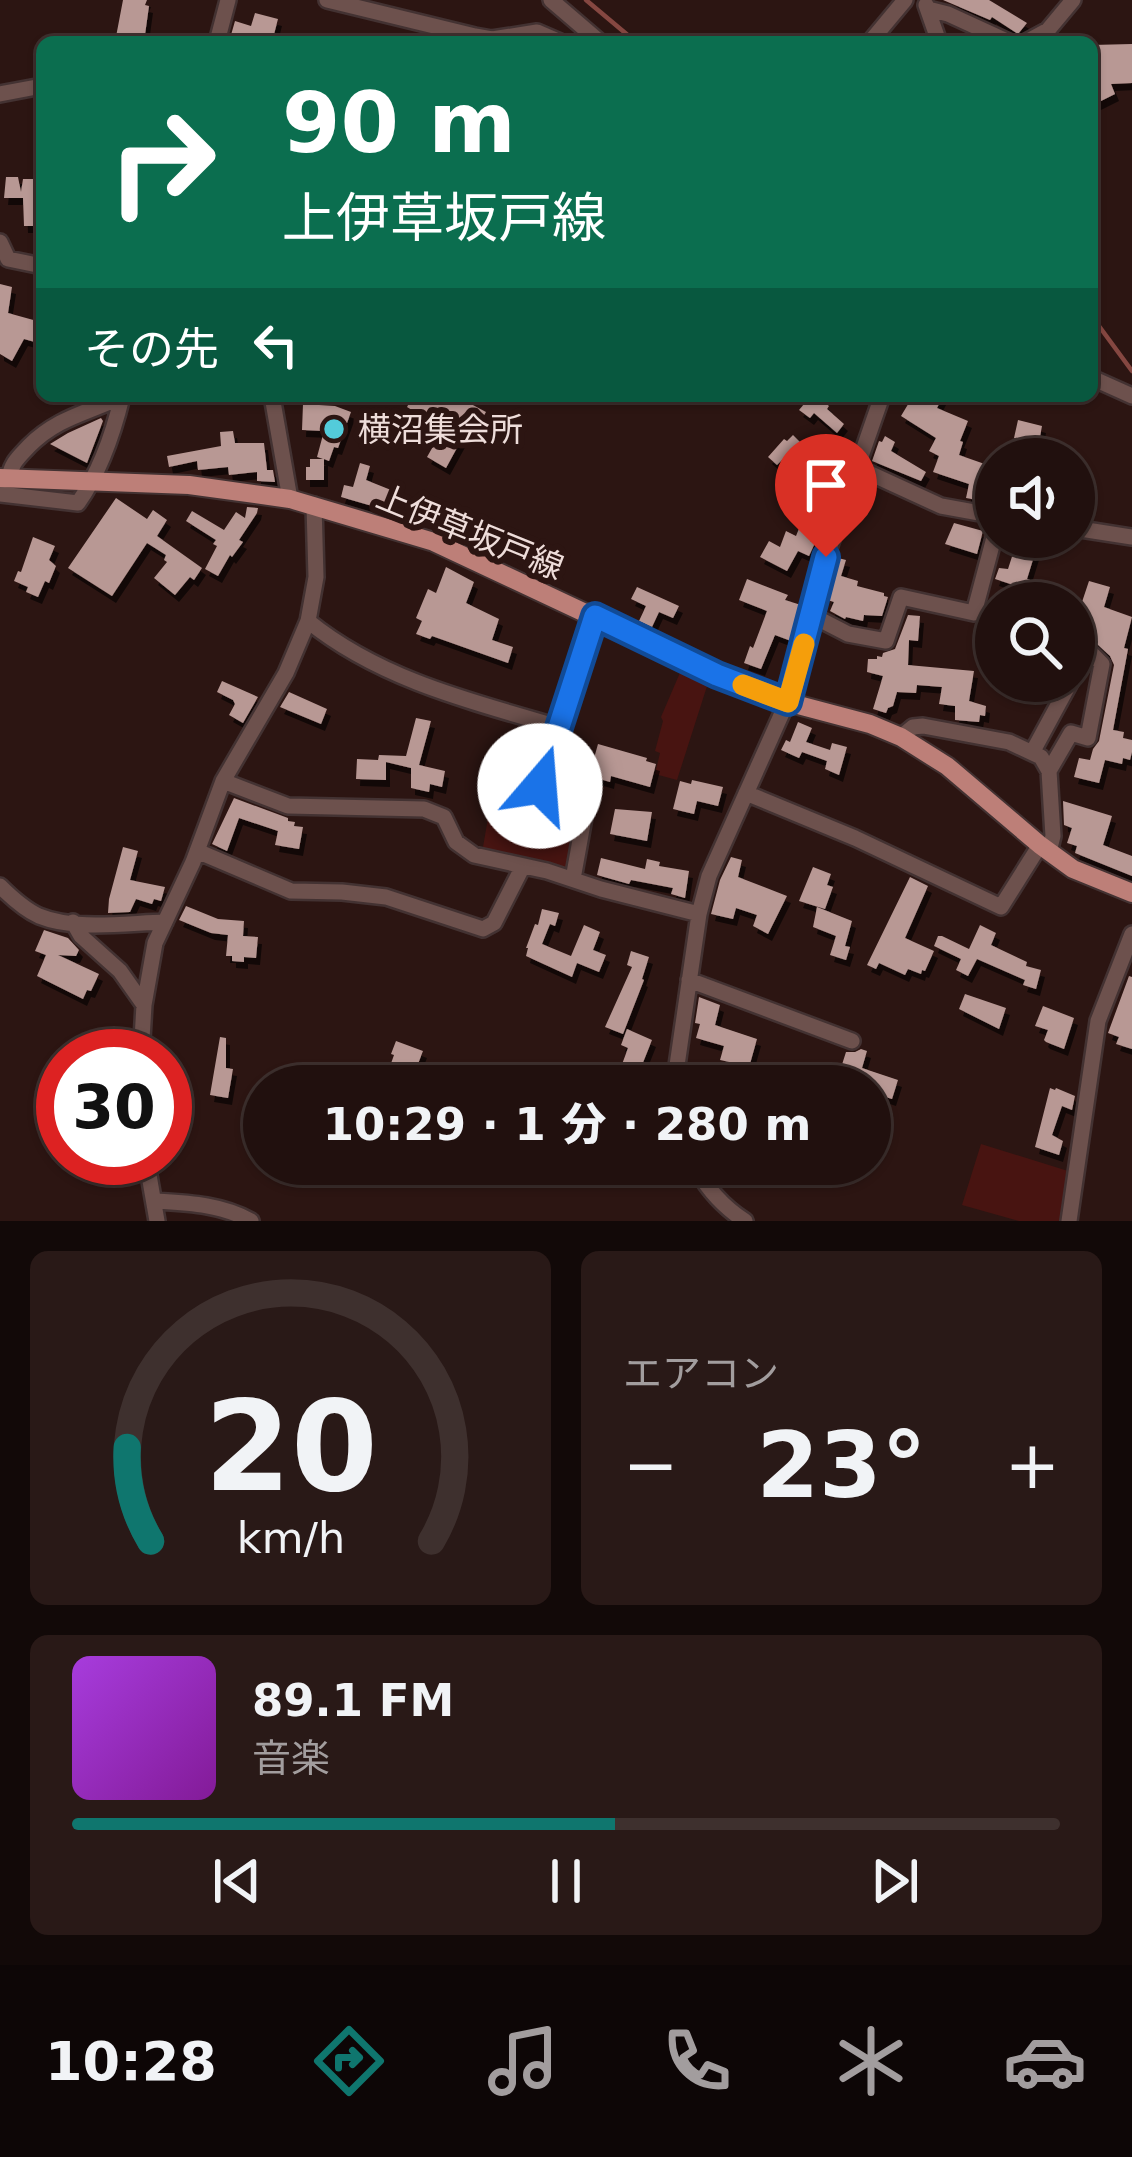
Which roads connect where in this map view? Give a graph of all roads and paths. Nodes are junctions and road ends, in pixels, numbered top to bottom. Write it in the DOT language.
graph roads {
  1 [pos="228,0"];
  2 [pos="327,0"];
  3 [pos="551,0"];
  4 [pos="905,0"];
  5 [pos="1073,0"];
  6 [pos="926,5"];
  7 [pos="219,36"];
  8 [pos="475,36"];
  9 [pos="511,36"];
  10 [pos="546,36"];
  11 [pos="593,36"];
  12 [pos="875,36"];
  13 [pos="937,36"];
  14 [pos="996,36"];
  15 [pos="1035,36"];
  16 [pos="36,87"];
  17 [pos="0,94"];
  18 [pos="0,242"];
  19 [pos="36,265"];
  20 [pos="1098,380"];
  21 [pos="1132,396"];
  22 [pos="109,402"];
  23 [pos="121,402"];
  24 [pos="273,402"];
  25 [pos="880,402"];
  26 [pos="856,467"];
  27 [pos="3,483"];
  28 [pos="93,483"];
  29 [pos="290,500"];
  30 [pos="314,506"];
  31 [pos="975,512"];
  32 [pos="1095,531"];
  33 [pos="1132,537"];
  34 [pos="989,558"];
  35 [pos="595,616"];
  36 [pos="815,617"];
  37 [pos="308,622"];
  38 [pos="1095,657"];
  39 [pos="1095,701"];
  40 [pos="788,702"];
  41 [pos="1060,702"];
  42 [pos="1095,702"];
  43 [pos="559,727"];
  44 [pos="902,737"];
  45 [pos="1033,751"];
  46 [pos="1049,772"];
  47 [pos="223,782"];
  48 [pos="746,793"];
  49 [pos="1045,849"];
  50 [pos="197,851"];
  51 [pos="522,868"];
  52 [pos="573,879"];
  53 [pos="0,886"];
  54 [pos="1132,893"];
  55 [pos="699,914"];
  56 [pos="74,922"];
  57 [pos="165,922"];
  58 [pos="1132,934"];
  59 [pos="689,980"];
  60 [pos="144,1005"];
  61 [pos="143,1029"];
  62 [pos="852,1041"];
  63 [pos="677,1065"];
  64 [pos="151,1185"];
  65 [pos="707,1185"];
  66 [pos="154,1201"];
  67 [pos="724,1214"];
  68 [pos="157,1221"];
  69 [pos="251,1221"];
  70 [pos="745,1221"];
  71 [pos="1069,1221"];
  1 -- 7 [label="street"];
  2 -- 8 [label="street"];
  3 -- 11 [label="street"];
  4 -- 12 [label="street"];
  5 -- 15 [label="street"];
  6 -- 13 [label="street"];
  6 -- 14 [label="street"];
  9 -- 10 [label="street"];
  16 -- 17 [label="street"];
  18 -- 19 [label="street"];
  20 -- 21 [label="street"];
  22 -- 27 [label="street"];
  23 -- 28 [label="street"];
  24 -- 29 [label="street"];
  25 -- 26 [label="street"];
  26 -- 31 [label="street"];
  26 -- 40 [label="street"];
  27 -- 28 [label="main road, 上伊草坂戸線"];
  28 -- 29 [label="main road, 上伊草坂戸線"];
  29 -- 30 [label="main road, 上伊草坂戸線"];
  30 -- 35 [label="main road, 上伊草坂戸線"];
  30 -- 37 [label="street"];
  32 -- 33 [label="street"];
  34 -- 36 [label="street"];
  35 -- 40 [label="main road, 上伊草坂戸線"];
  35 -- 43 [label="street"];
  37 -- 43 [label="street"];
  37 -- 47 [label="street"];
  38 -- 39 [label="street"];
  40 -- 44 [label="main road, 上伊草坂戸線"];
  40 -- 48 [label="street"];
  41 -- 45 [label="street"];
  42 -- 46 [label="street"];
  43 -- 52 [label="street"];
  44 -- 45 [label="street"];
  44 -- 49 [label="main road, 上伊草坂戸線"];
  45 -- 46 [label="street"];
  46 -- 49 [label="street"];
  47 -- 50 [label="street"];
  47 -- 51 [label="street"];
  48 -- 49 [label="street"];
  48 -- 55 [label="street"];
  49 -- 54 [label="main road, 上伊草坂戸線"];
  50 -- 51 [label="street"];
  50 -- 57 [label="street"];
  51 -- 52 [label="street"];
  52 -- 55 [label="street"];
  53 -- 56 [label="street"];
  55 -- 59 [label="street"];
  56 -- 57 [label="street"];
  56 -- 60 [label="street"];
  57 -- 60 [label="street"];
  58 -- 71 [label="street"];
  59 -- 62 [label="street"];
  59 -- 63 [label="street"];
  60 -- 61 [label="street"];
  64 -- 66 [label="street"];
  65 -- 67 [label="street"];
  66 -- 68 [label="street"];
  66 -- 69 [label="street"];
  67 -- 70 [label="street"];
}
